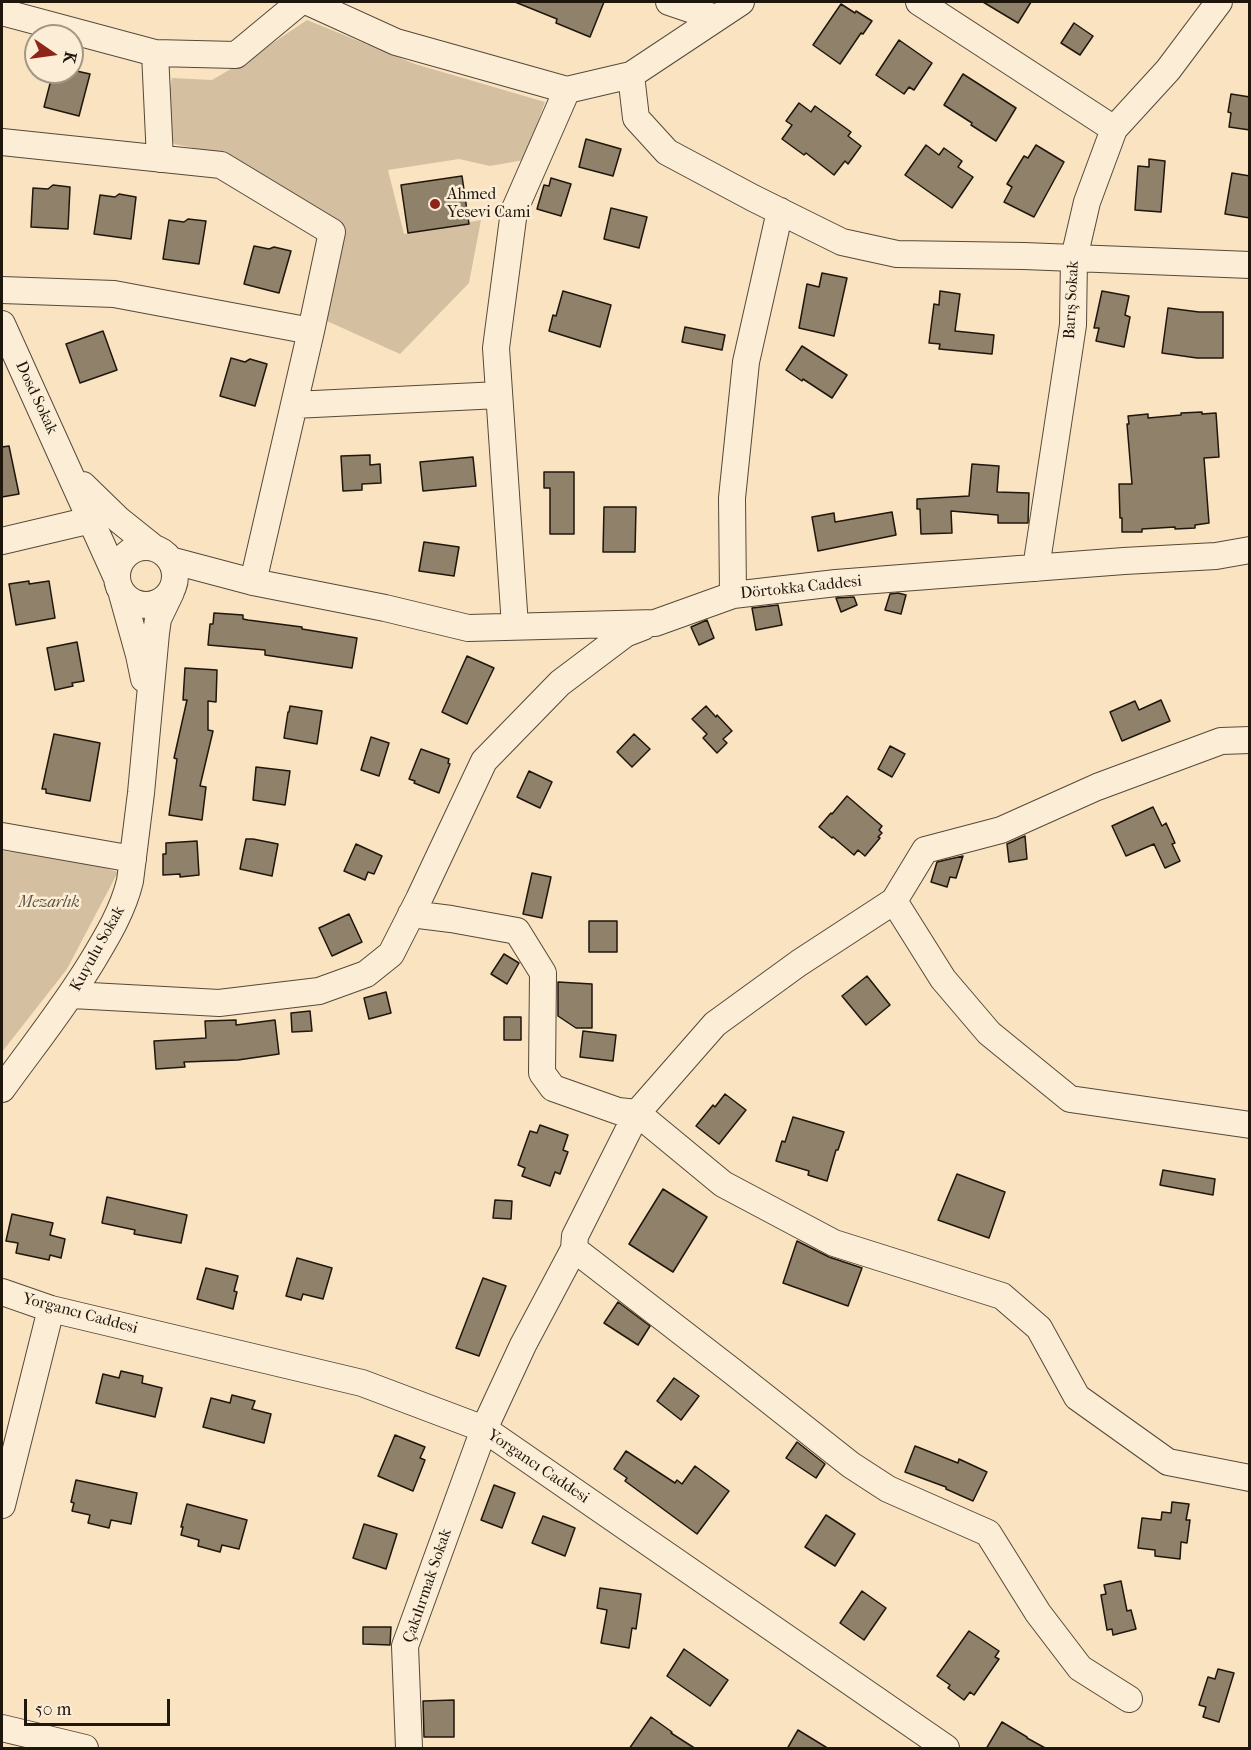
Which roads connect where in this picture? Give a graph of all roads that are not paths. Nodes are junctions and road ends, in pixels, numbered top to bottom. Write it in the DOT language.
graph roads {
  1 [pos="300,2"];
  2 [pos="308,2"];
  3 [pos="669,2"];
  4 [pos="741,2"];
  5 [pos="919,2"];
  6 [pos="1219,2"];
  7 [pos="2,12"];
  8 [pos="716,18"];
  9 [pos="155,53"];
  10 [pos="631,75"];
  11 [pos="567,90"];
  12 [pos="1114,129"];
  13 [pos="2,142"];
  14 [pos="160,159"];
  15 [pos="780,211"];
  16 [pos="1074,258"];
  17 [pos="1250,265"];
  18 [pos="2,290"];
  19 [pos="2,325"];
  20 [pos="311,331"];
  21 [pos="500,395"];
  22 [pos="294,405"];
  23 [pos="70,472"];
  24 [pos="92,520"];
  25 [pos="2,541"];
  26 [pos="1250,550"];
  27 [pos="162,554"];
  28 [pos="1036,568"];
  29 [pos="253,582"];
  30 [pos="119,585"];
  31 [pos="171,592"];
  32 [pos="733,595"];
  33 [pos="655,623"];
  34 [pos="515,626"];
  35 [pos="147,715"];
  36 [pos="1250,740"];
  37 [pos="2,836"];
  38 [pos="133,859"];
  39 [pos="894,901"];
  40 [pos="411,914"];
  41 [pos="72,995"];
  42 [pos="2,1089"];
  43 [pos="637,1113"];
  44 [pos="1250,1125"];
  45 [pos="574,1250"];
  46 [pos="2,1292"];
  47 [pos="51,1309"];
  48 [pos="484,1430"];
  49 [pos="1250,1478"];
  50 [pos="2,1505"];
  51 [pos="1129,1700"];
  52 [pos="2,1728"];
  53 [pos="85,1749"];
  54 [pos="409,1749"];
  55 [pos="946,1749"];
  1 -- 9 [label="street"];
  2 -- 11 [label="street"];
  3 -- 8 [label="street"];
  4 -- 8 [label="street"];
  5 -- 12 [label="street"];
  6 -- 12 [label="street, Barış Sokak"];
  7 -- 9 [label="street"];
  8 -- 10 [label="street"];
  9 -- 14 [label="street"];
  10 -- 11 [label="street"];
  10 -- 15 [label="street"];
  11 -- 21 [label="street"];
  12 -- 16 [label="street, Barış Sokak"];
  13 -- 14 [label="street"];
  14 -- 20 [label="street"];
  15 -- 16 [label="street"];
  15 -- 32 [label="street"];
  16 -- 17 [label="street"];
  16 -- 28 [label="street, Barış Sokak"];
  18 -- 20 [label="street"];
  19 -- 23 [label="street, Dosd Sokak"];
  20 -- 22 [label="street"];
  21 -- 22 [label="street"];
  21 -- 34 [label="street"];
  22 -- 29 [label="street"];
  23 -- 24 [label="street, Dosd Sokak"];
  23 -- 27 [label="street, Dosd Sokak"];
  24 -- 25 [label="street"];
  24 -- 30 [label="street, Dosd Sokak"];
  26 -- 28 [label="street, Dörtokka Caddesi"];
  27 -- 29 [label="street, Dörtokka Caddesi"];
  27 -- 30 [label="street"];
  27 -- 31 [label="street"];
  28 -- 32 [label="street, Dörtokka Caddesi"];
  29 -- 31 [label="street, Dörtokka Caddesi"];
  29 -- 34 [label="street, Dörtokka Caddesi"];
  30 -- 31 [label="street"];
  30 -- 35 [label="street, Kuyulu Sokak"];
  31 -- 35 [label="street, Kuyulu Sokak"];
  32 -- 33 [label="street, Dörtokka Caddesi"];
  33 -- 34 [label="street, Dörtokka Caddesi"];
  33 -- 40 [label="street"];
  35 -- 38 [label="street, Kuyulu Sokak"];
  36 -- 39 [label="street"];
  37 -- 38 [label="street"];
  38 -- 41 [label="street, Kuyulu Sokak"];
  39 -- 43 [label="street, Çakılırmak Sokak"];
  39 -- 44 [label="street"];
  40 -- 41 [label="street"];
  40 -- 43 [label="street"];
  41 -- 42 [label="street, Kuyulu Sokak"];
  43 -- 45 [label="street, Çakılırmak Sokak"];
  43 -- 49 [label="street"];
  45 -- 48 [label="street, Çakılırmak Sokak"];
  45 -- 51 [label="street"];
  46 -- 47 [label="street, Yorgancı Caddesi"];
  47 -- 48 [label="street, Yorgancı Caddesi"];
  47 -- 50 [label="street"];
  48 -- 54 [label="street, Çakılırmak Sokak"];
  48 -- 55 [label="street, Yorgancı Caddesi"];
  52 -- 53 [label="street"];
}
